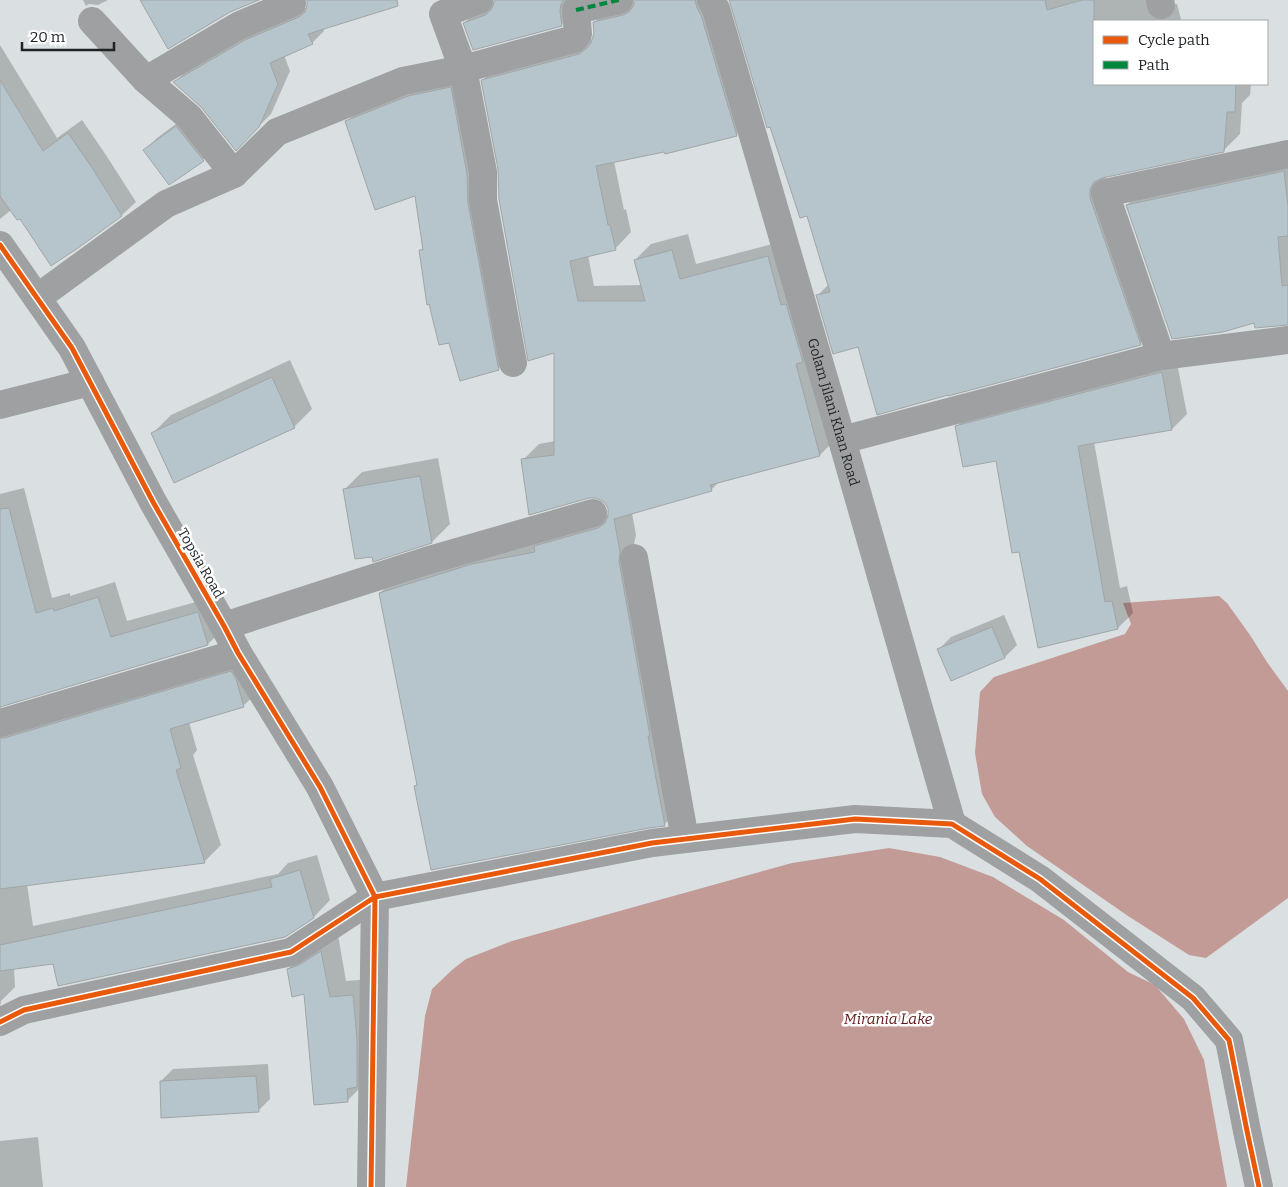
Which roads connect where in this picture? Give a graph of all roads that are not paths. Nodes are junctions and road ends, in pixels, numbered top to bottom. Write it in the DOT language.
graph roads {
  1 [pos="479,0"];
  2 [pos="619,0"];
  3 [pos="711,0"];
  4 [pos="292,3"];
  5 [pos="92,21"];
  6 [pos="463,69"];
  7 [pos="146,80"];
  8 [pos="1288,154"];
  9 [pos="234,174"];
  10 [pos="0,245"];
  11 [pos="37,298"];
  12 [pos="1288,340"];
  13 [pos="1161,356"];
  14 [pos="513,364"];
  15 [pos="90,382"];
  16 [pos="0,405"];
  17 [pos="842,440"];
  18 [pos="593,513"];
  19 [pos="634,558"];
  20 [pos="224,626"];
  21 [pos="238,653"];
  22 [pos="0,723"];
  23 [pos="952,824"];
  24 [pos="685,839"];
  25 [pos="376,897"];
  26 [pos="0,1022"];
  27 [pos="371,1187"];
  28 [pos="1259,1187"];
  1 -- 6 [label="street"];
  2 -- 6 [label="street"];
  3 -- 17 [label="street, Golam Jilani Khan Road"];
  4 -- 7 [label="street"];
  5 -- 7 [label="street"];
  6 -- 9 [label="street"];
  6 -- 14 [label="street"];
  7 -- 9 [label="street"];
  8 -- 13 [label="street"];
  9 -- 11 [label="street"];
  10 -- 11 [label="street, Topsia Road"];
  11 -- 15 [label="street, Topsia Road"];
  12 -- 13 [label="street"];
  13 -- 17 [label="street"];
  15 -- 16 [label="street"];
  15 -- 20 [label="street, Topsia Road"];
  17 -- 23 [label="street, Golam Jilani Khan Road"];
  18 -- 20 [label="street"];
  19 -- 24 [label="street"];
  20 -- 21 [label="street, Topsia Road"];
  21 -- 22 [label="street"];
  21 -- 25 [label="street, Topsia Road"];
  23 -- 24 [label="street"];
  23 -- 28 [label="street"];
  24 -- 25 [label="street"];
  25 -- 26 [label="street"];
  25 -- 27 [label="street"];
}
